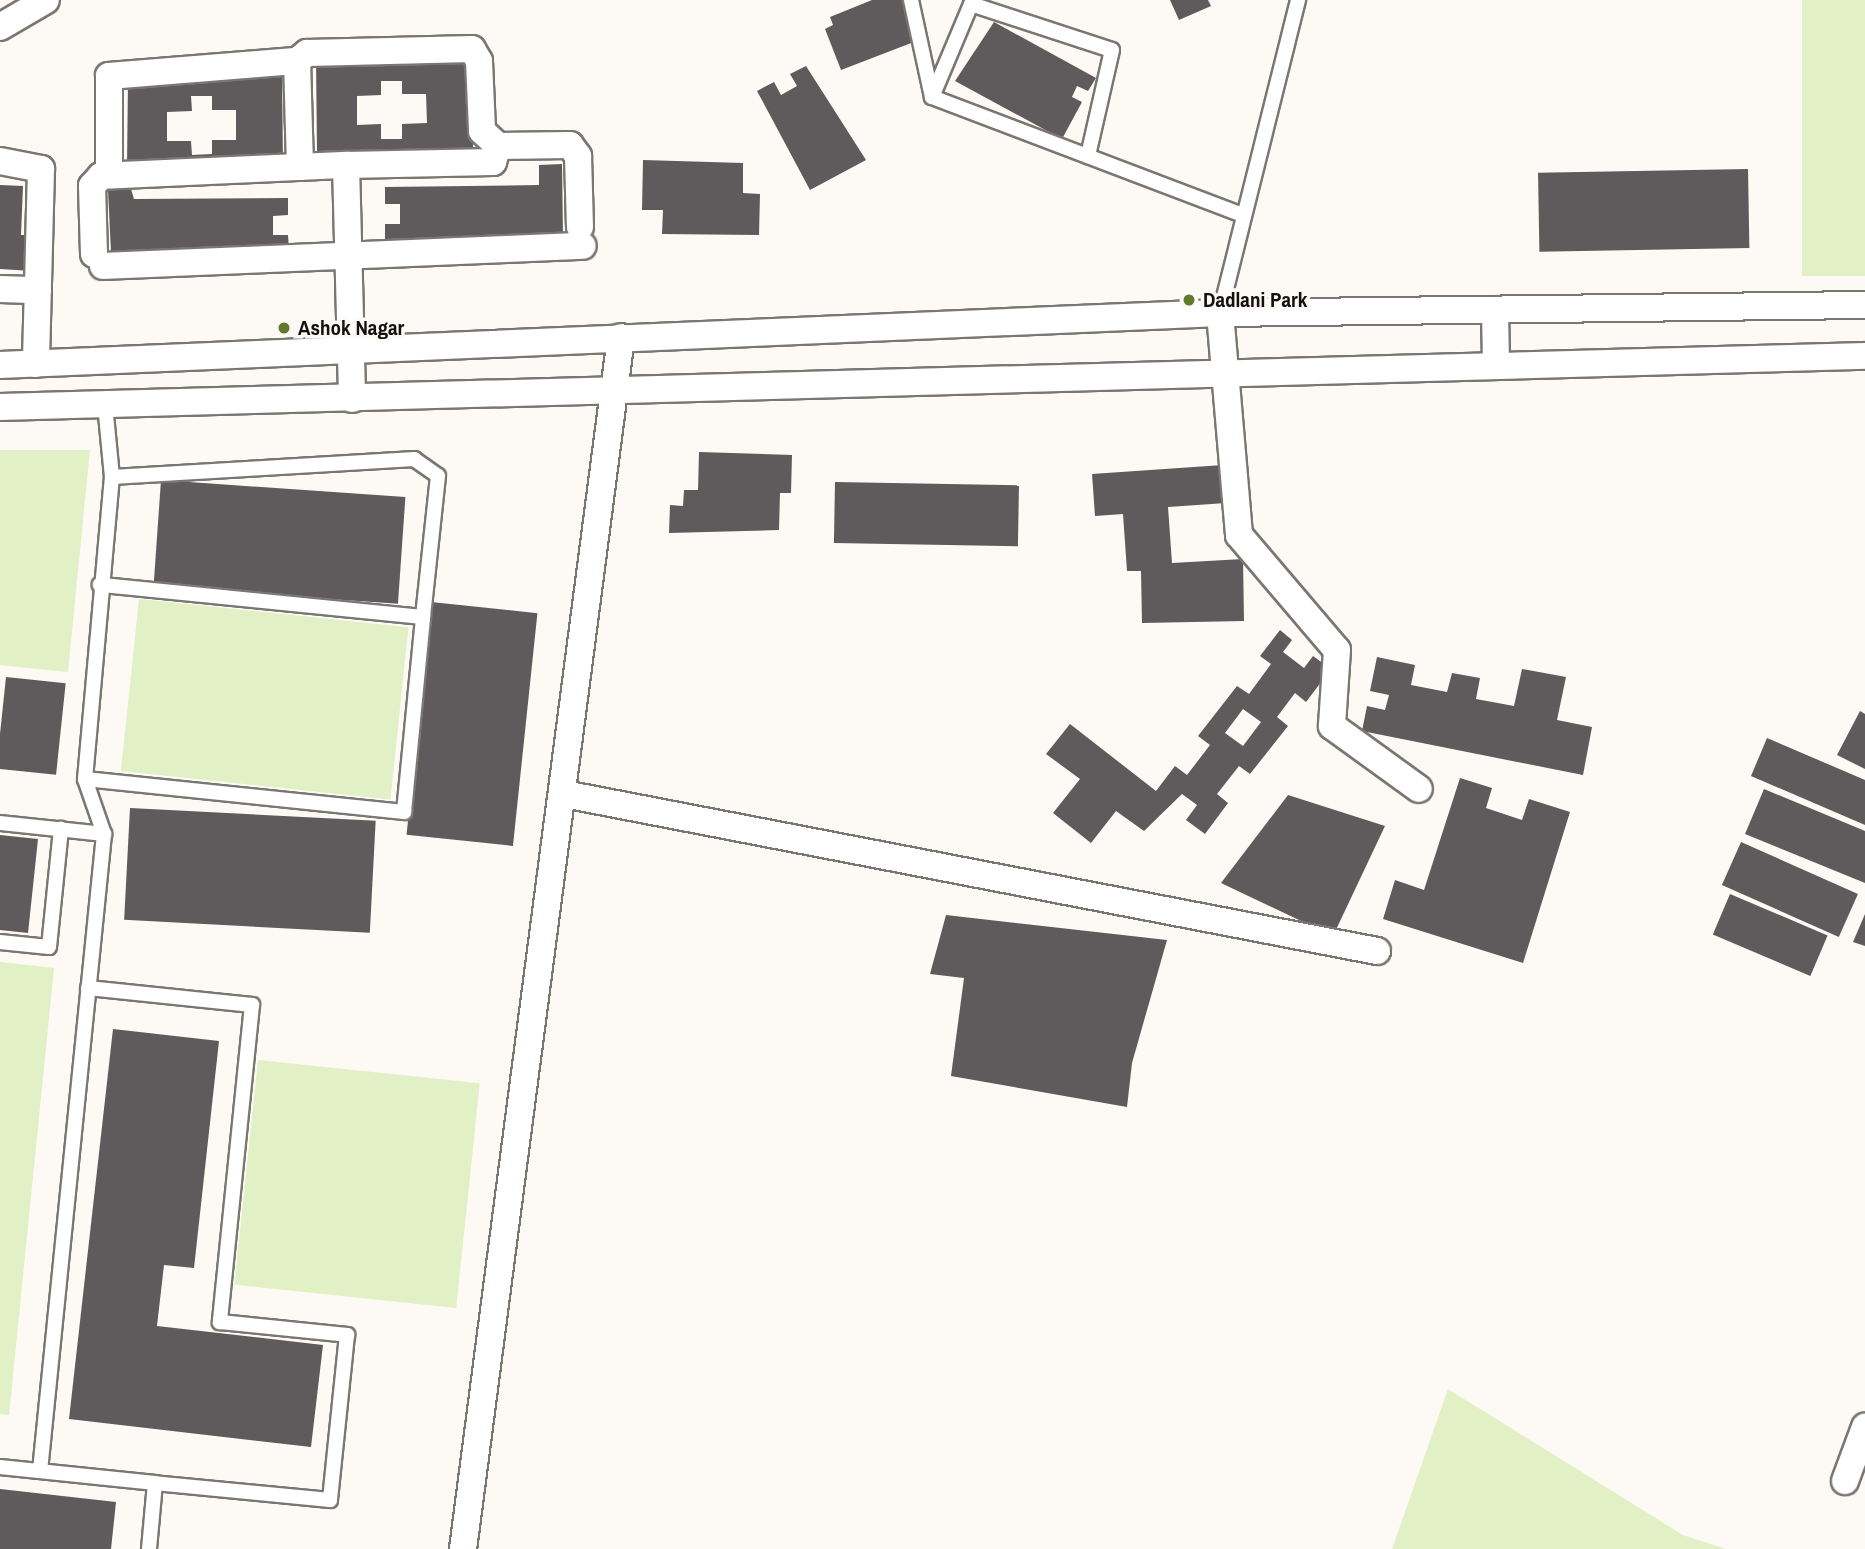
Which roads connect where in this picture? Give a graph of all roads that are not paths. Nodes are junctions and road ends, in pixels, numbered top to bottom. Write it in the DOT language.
graph roads {
  1 [pos="46,0"];
  2 [pos="911,0"];
  3 [pos="1298,0"];
  4 [pos="0,27"];
  5 [pos="297,61"];
  6 [pos="932,97"];
  7 [pos="498,146"];
  8 [pos="1088,156"];
  9 [pos="0,161"];
  10 [pos="345,165"];
  11 [pos="300,167"];
  12 [pos="109,175"];
  13 [pos="1243,215"];
  14 [pos="349,256"];
  15 [pos="0,289"];
  16 [pos="38,290"];
  17 [pos="1865,305"];
  18 [pos="1495,310"];
  19 [pos="1220,313"];
  20 [pos="621,337"];
  21 [pos="352,350"];
  22 [pos="1865,356"];
  23 [pos="99,361"];
  24 [pos="1496,363"];
  25 [pos="37,364"];
  26 [pos="0,365"];
  27 [pos="1224,369"];
  28 [pos="614,393"];
  29 [pos="352,398"];
  30 [pos="105,404"];
  31 [pos="0,408"];
  32 [pos="112,477"];
  33 [pos="100,585"];
  34 [pos="423,618"];
  35 [pos="85,779"];
  36 [pos="1419,789"];
  37 [pos="564,794"];
  38 [pos="0,823"];
  39 [pos="61,829"];
  40 [pos="104,834"];
  41 [pos="0,942"];
  42 [pos="1377,951"];
  43 [pos="88,988"];
  44 [pos="1865,1427"];
  45 [pos="0,1467"];
  46 [pos="40,1471"];
  47 [pos="1845,1481"];
  48 [pos="155,1483"];
  49 [pos="149,1549"];
  50 [pos="463,1549"];
  1 -- 4 [label="street"];
  2 -- 6 [label="lane"];
  3 -- 13 [label="lane"];
  5 -- 7 [label="street"];
  5 -- 11 [label="street"];
  5 -- 12 [label="street"];
  6 -- 8 [label="lane"];
  6 -- 8 [label="lane"];
  7 -- 10 [label="street"];
  7 -- 14 [label="street"];
  8 -- 13 [label="lane"];
  9 -- 16 [label="street"];
  10 -- 11 [label="street"];
  10 -- 14 [label="street"];
  11 -- 12 [label="street"];
  12 -- 14 [label="street"];
  13 -- 19 [label="lane"];
  14 -- 21 [label="street"];
  15 -- 16 [label="street"];
  16 -- 25 [label="street"];
  17 -- 18 [label="street"];
  18 -- 19 [label="street"];
  18 -- 24 [label="street"];
  19 -- 20 [label="street"];
  19 -- 27 [label="street"];
  20 -- 21 [label="street"];
  20 -- 28 [label="street"];
  21 -- 23 [label="street"];
  21 -- 29 [label="street"];
  22 -- 24 [label="street"];
  23 -- 25 [label="street"];
  23 -- 30 [label="street"];
  24 -- 27 [label="street"];
  25 -- 26 [label="street"];
  27 -- 28 [label="street"];
  27 -- 36 [label="street"];
  28 -- 29 [label="street"];
  28 -- 37 [label="street"];
  29 -- 30 [label="street"];
  30 -- 31 [label="street"];
  30 -- 32 [label="lane"];
  32 -- 33 [label="lane"];
  32 -- 34 [label="lane"];
  33 -- 34 [label="lane"];
  33 -- 35 [label="lane"];
  34 -- 35 [label="lane"];
  35 -- 40 [label="lane"];
  37 -- 42 [label="street"];
  37 -- 50 [label="street"];
  38 -- 39 [label="lane"];
  39 -- 40 [label="lane"];
  39 -- 41 [label="lane"];
  40 -- 43 [label="lane"];
  43 -- 46 [label="lane"];
  43 -- 48 [label="lane"];
  44 -- 47 [label="street"];
  45 -- 46 [label="lane"];
  46 -- 48 [label="lane"];
  48 -- 49 [label="lane"];
}
